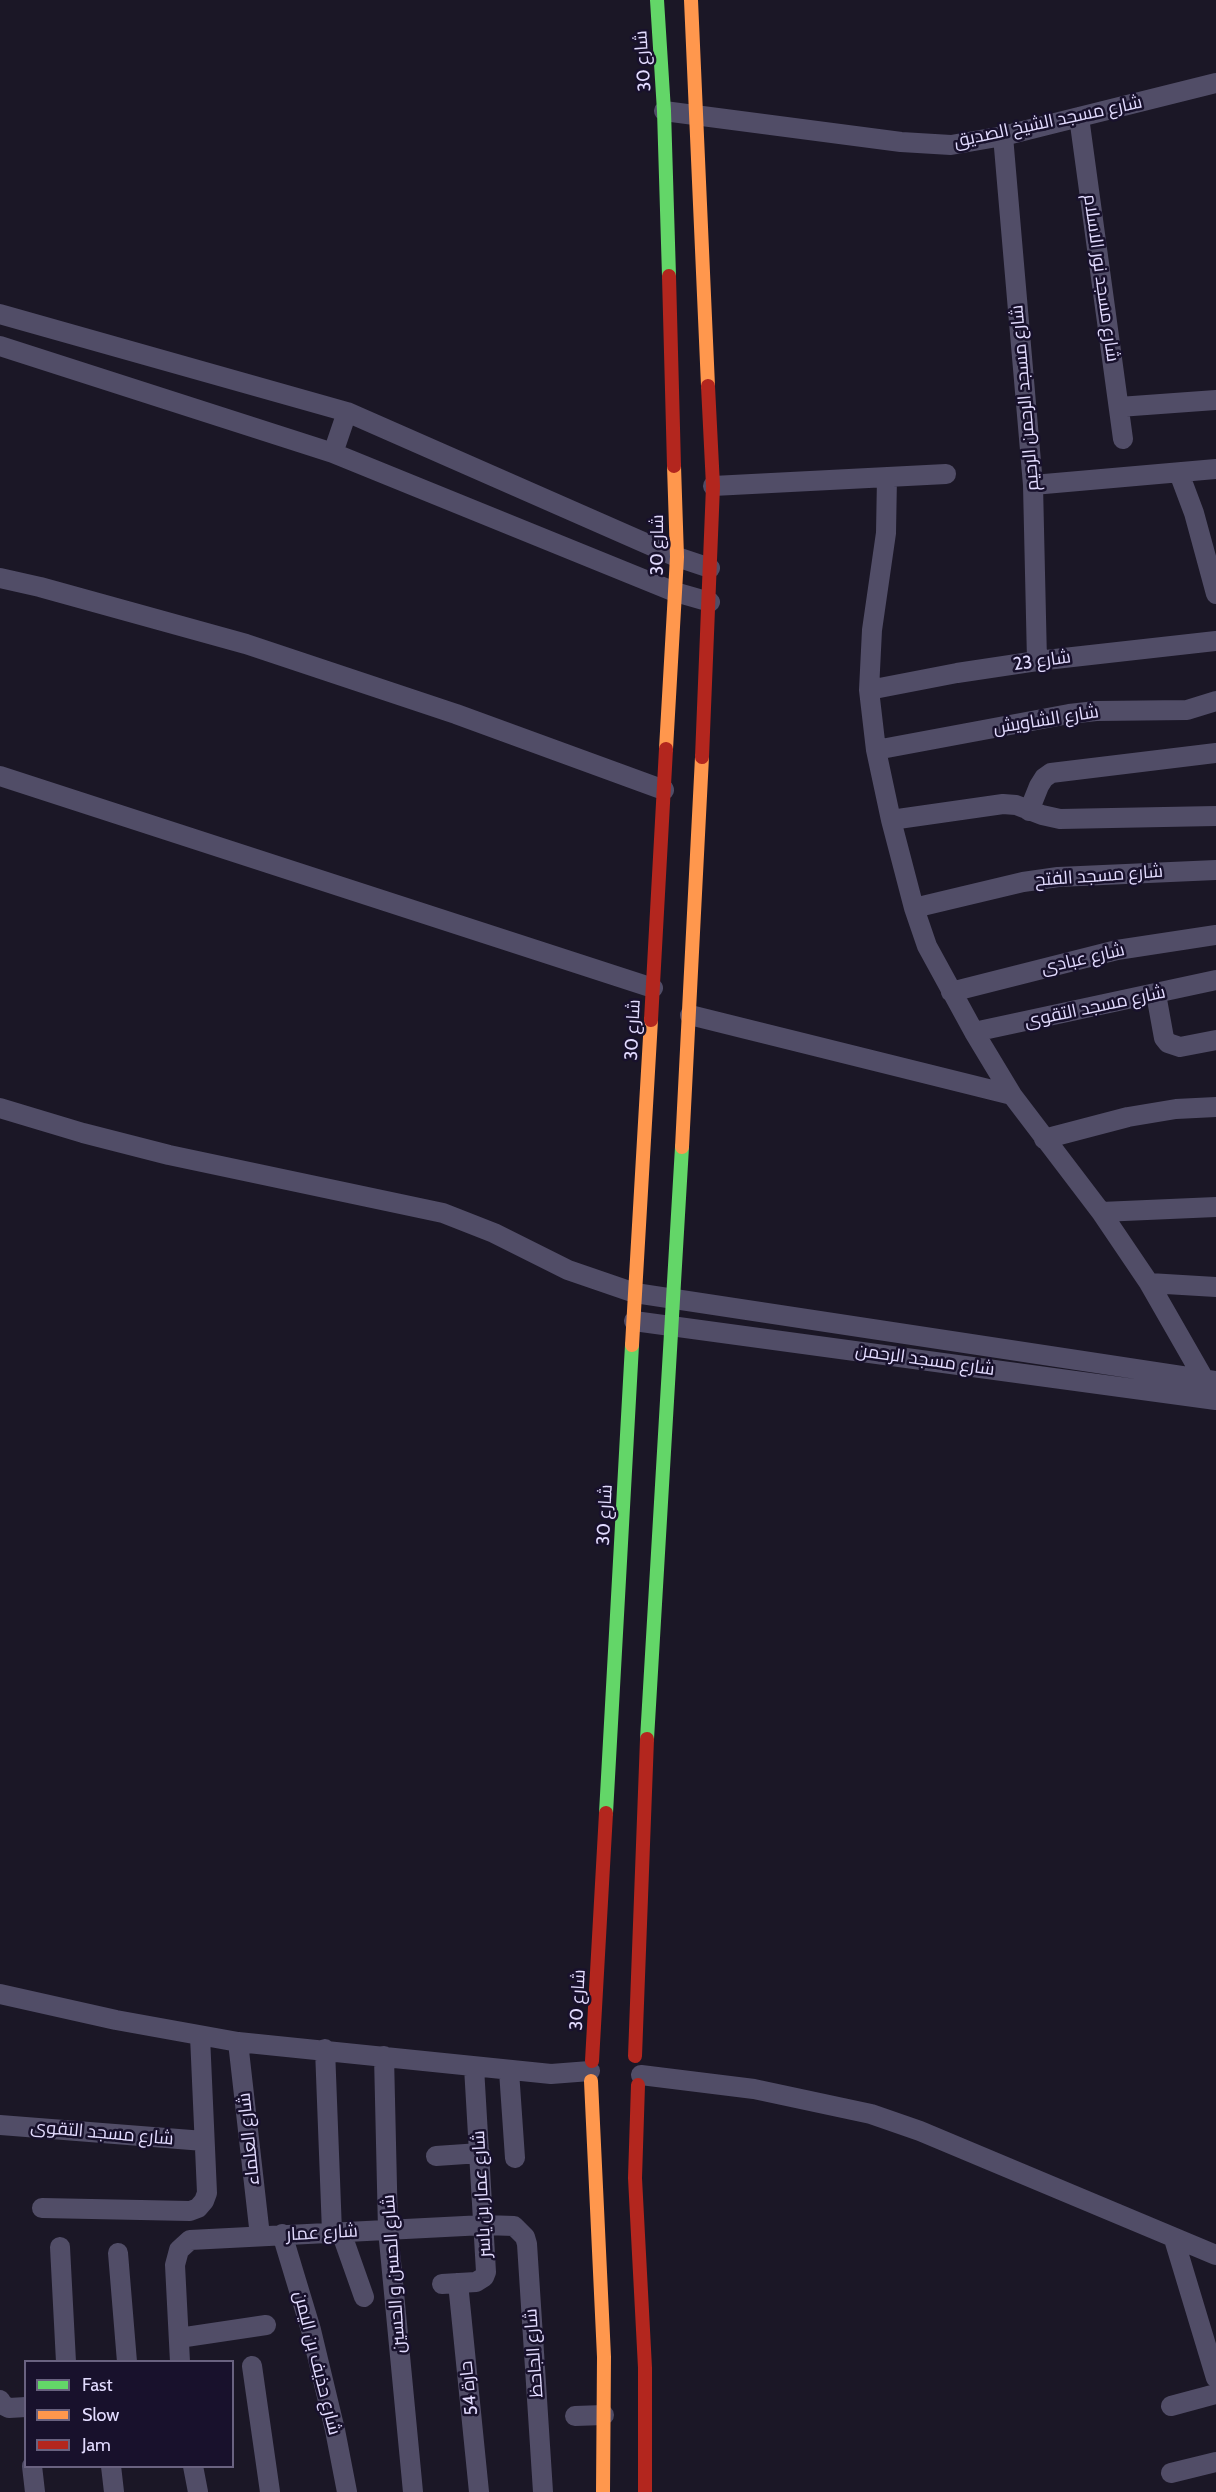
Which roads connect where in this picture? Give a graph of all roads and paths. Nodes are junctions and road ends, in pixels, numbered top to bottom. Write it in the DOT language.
graph roads {
  1 [pos="657,0"];
  2 [pos="691,0"];
  3 [pos="1216,83"];
  4 [pos="664,111"];
  5 [pos="697,116"];
  6 [pos="1079,117"];
  7 [pos="1002,136"];
  8 [pos="0,314"];
  9 [pos="0,346"];
  10 [pos="1216,400"];
  11 [pos="1119,406"];
  12 [pos="347,412"];
  13 [pos="1123,439"];
  14 [pos="333,453"];
  15 [pos="1216,469"];
  16 [pos="1179,473"];
  17 [pos="946,474"];
  18 [pos="887,477"];
  19 [pos="1033,485"];
  20 [pos="713,486"];
  21 [pos="677,557"];
  22 [pos="710,568"];
  23 [pos="0,578"];
  24 [pos="675,592"];
  25 [pos="1216,594"];
  26 [pos="710,602"];
  27 [pos="1216,641"];
  28 [pos="1037,661"];
  29 [pos="869,690"];
  30 [pos="1216,701"];
  31 [pos="876,750"];
  32 [pos="1216,753"];
  33 [pos="0,776"];
  34 [pos="664,790"];
  35 [pos="1029,811"];
  36 [pos="1216,816"];
  37 [pos="891,820"];
  38 [pos="1216,870"];
  39 [pos="914,909"];
  40 [pos="1216,935"];
  41 [pos="1216,980"];
  42 [pos="653,988"];
  43 [pos="951,992"];
  44 [pos="1156,994"];
  45 [pos="690,1015"];
  46 [pos="974,1032"];
  47 [pos="1216,1040"];
  48 [pos="657,1090"];
  49 [pos="686,1092"];
  50 [pos="1012,1095"];
  51 [pos="1216,1107"];
  52 [pos="0,1108"];
  53 [pos="1044,1139"];
  54 [pos="1216,1207"];
  55 [pos="1101,1212"];
  56 [pos="1149,1282"];
  57 [pos="1216,1287"];
  58 [pos="635,1293"];
  59 [pos="674,1299"];
  60 [pos="633,1321"];
  61 [pos="673,1325"];
  62 [pos="1210,1380"];
  63 [pos="1216,1401"];
  64 [pos="0,1994"];
  65 [pos="200,2036"];
  66 [pos="238,2042"];
  67 [pos="325,2049"];
  68 [pos="384,2056"];
  69 [pos="635,2056"];
  70 [pos="474,2067"];
  71 [pos="509,2071"];
  72 [pos="591,2071"];
  73 [pos="640,2080"];
  74 [pos="604,2096"];
  75 [pos="623,2097"];
  76 [pos="0,2125"];
  77 [pos="204,2141"];
  78 [pos="480,2153"];
  79 [pos="436,2156"];
  80 [pos="516,2158"];
  81 [pos="42,2208"];
  82 [pos="484,2225"];
  83 [pos="506,2225"];
  84 [pos="388,2230"];
  85 [pos="336,2232"];
  86 [pos="282,2234"];
  87 [pos="260,2236"];
  88 [pos="1174,2239"];
  89 [pos="60,2247"];
  90 [pos="118,2253"];
  91 [pos="1216,2255"];
  92 [pos="450,2284"];
  93 [pos="364,2297"];
  94 [pos="266,2325"];
  95 [pos="179,2338"];
  96 [pos="66,2360"];
  97 [pos="127,2360"];
  98 [pos="180,2360"];
  99 [pos="252,2366"];
  100 [pos="1216,2378"];
  101 [pos="1216,2394"];
  102 [pos="0,2400"];
  103 [pos="1171,2406"];
  104 [pos="24,2407"];
  105 [pos="604,2415"];
  106 [pos="575,2416"];
  107 [pos="1216,2462"];
  108 [pos="32,2468"];
  109 [pos="111,2468"];
  110 [pos="193,2468"];
  111 [pos="1171,2473"];
  112 [pos="35,2492"];
  113 [pos="114,2492"];
  114 [pos="198,2492"];
  115 [pos="270,2492"];
  116 [pos="347,2492"];
  117 [pos="414,2492"];
  118 [pos="480,2492"];
  119 [pos="543,2492"];
  120 [pos="603,2492"];
  121 [pos="645,2492"];
  1 -- 4 [label="street, شارع 30"];
  2 -- 5 [label="street"];
  3 -- 6 [label="street, شارع مسجد الشيخ الصديق"];
  4 -- 5 [label="street, شارع مسجد الشيخ الصديق"];
  4 -- 21 [label="street, شارع 30"];
  5 -- 7 [label="street, شارع مسجد الشيخ الصديق"];
  5 -- 20 [label="street"];
  6 -- 7 [label="street, شارع مسجد الشيخ الصديق"];
  6 -- 11 [label="street, شارع مسجد نور الاسلام"];
  7 -- 19 [label="street, شارع مسجد الرحمن الرحيم"];
  8 -- 12 [label="street"];
  9 -- 14 [label="street"];
  10 -- 11 [label="street"];
  11 -- 13 [label="street, شارع مسجد نور الاسلام"];
  12 -- 14 [label="street"];
  12 -- 21 [label="street"];
  14 -- 24 [label="street"];
  15 -- 16 [label="street"];
  16 -- 19 [label="street"];
  16 -- 25 [label="street"];
  17 -- 18 [label="street"];
  18 -- 20 [label="street"];
  18 -- 29 [label="street"];
  19 -- 28 [label="street, شارع مسجد الرحمن الرحيم"];
  20 -- 22 [label="street"];
  21 -- 22 [label="street"];
  21 -- 24 [label="street, شارع 30"];
  22 -- 26 [label="street"];
  23 -- 34 [label="street"];
  24 -- 26 [label="street"];
  24 -- 34 [label="street, شارع 30"];
  26 -- 45 [label="street"];
  27 -- 28 [label="street, شارع 23"];
  28 -- 29 [label="street, شارع 23"];
  29 -- 31 [label="street"];
  30 -- 31 [label="street, شارع الشاويش"];
  31 -- 37 [label="street"];
  32 -- 35 [label="street"];
  33 -- 42 [label="street"];
  34 -- 42 [label="street, شارع 30"];
  35 -- 36 [label="street"];
  35 -- 37 [label="street"];
  37 -- 39 [label="street"];
  38 -- 39 [label="street, شارع مسجد الفتح"];
  39 -- 43 [label="street"];
  40 -- 43 [label="street, شارع عبادى"];
  41 -- 44 [label="street, شارع مسجد التقوى"];
  42 -- 48 [label="street, شارع 30"];
  43 -- 46 [label="street"];
  44 -- 46 [label="street, شارع مسجد التقوى"];
  44 -- 47 [label="street"];
  45 -- 49 [label="street"];
  45 -- 50 [label="street"];
  46 -- 50 [label="street"];
  48 -- 49 [label="street"];
  48 -- 58 [label="street, شارع 30"];
  49 -- 59 [label="street"];
  50 -- 53 [label="street"];
  51 -- 53 [label="street"];
  52 -- 58 [label="street, شارع مسجد الرحمن"];
  53 -- 55 [label="street"];
  54 -- 55 [label="street"];
  55 -- 56 [label="street"];
  56 -- 57 [label="street"];
  56 -- 62 [label="street"];
  58 -- 59 [label="street, شارع مسجد الرحمن"];
  58 -- 60 [label="street, شارع 30"];
  59 -- 61 [label="street"];
  59 -- 62 [label="street, شارع مسجد الرحمن"];
  60 -- 61 [label="street, شارع مسجد الرحمن"];
  60 -- 72 [label="street, شارع 30"];
  61 -- 63 [label="street, شارع مسجد الرحمن"];
  61 -- 69 [label="street"];
  64 -- 65 [label="street"];
  65 -- 66 [label="street"];
  65 -- 77 [label="street"];
  66 -- 67 [label="street"];
  66 -- 87 [label="street, شارع العلماء"];
  67 -- 68 [label="street"];
  67 -- 85 [label="street"];
  68 -- 70 [label="street"];
  68 -- 84 [label="street, شارع الحسن و الحسين"];
  69 -- 72 [label="street"];
  69 -- 73 [label="street"];
  70 -- 71 [label="street"];
  70 -- 78 [label="street, شارع عمار بن ياسر"];
  71 -- 72 [label="street"];
  71 -- 80 [label="street"];
  72 -- 74 [label="street"];
  72 -- 105 [label="street, شارع 30"];
  73 -- 75 [label="street"];
  73 -- 88 [label="street"];
  73 -- 121 [label="street"];
  76 -- 77 [label="street, شارع مسجد التقوى"];
  77 -- 81 [label="street"];
  78 -- 79 [label="street"];
  78 -- 82 [label="street, شارع عمار بن ياسر"];
  82 -- 83 [label="street, شارع عمار"];
  82 -- 84 [label="street, شارع عمار"];
  82 -- 92 [label="street, شارع عمار بن ياسر"];
  83 -- 119 [label="street, شارع الجاحظ"];
  84 -- 85 [label="street, شارع عمار"];
  84 -- 117 [label="street, شارع الحسن و الحسين"];
  85 -- 86 [label="street, شارع عمار"];
  85 -- 93 [label="street"];
  86 -- 87 [label="street, شارع عمار"];
  86 -- 116 [label="street, شارع حذيف بن اليمن"];
  87 -- 95 [label="street, شارع عمار"];
  88 -- 91 [label="street"];
  88 -- 100 [label="street"];
  89 -- 96 [label="street"];
  90 -- 97 [label="street"];
  92 -- 118 [label="street, حارة 54"];
  94 -- 95 [label="street"];
  95 -- 98 [label="street"];
  99 -- 115 [label="street"];
  101 -- 103 [label="street"];
  102 -- 104 [label="street"];
  105 -- 106 [label="street"];
  105 -- 120 [label="street, شارع 30"];
  107 -- 111 [label="street"];
  108 -- 112 [label="street"];
  109 -- 113 [label="street"];
  110 -- 114 [label="street"];
}
